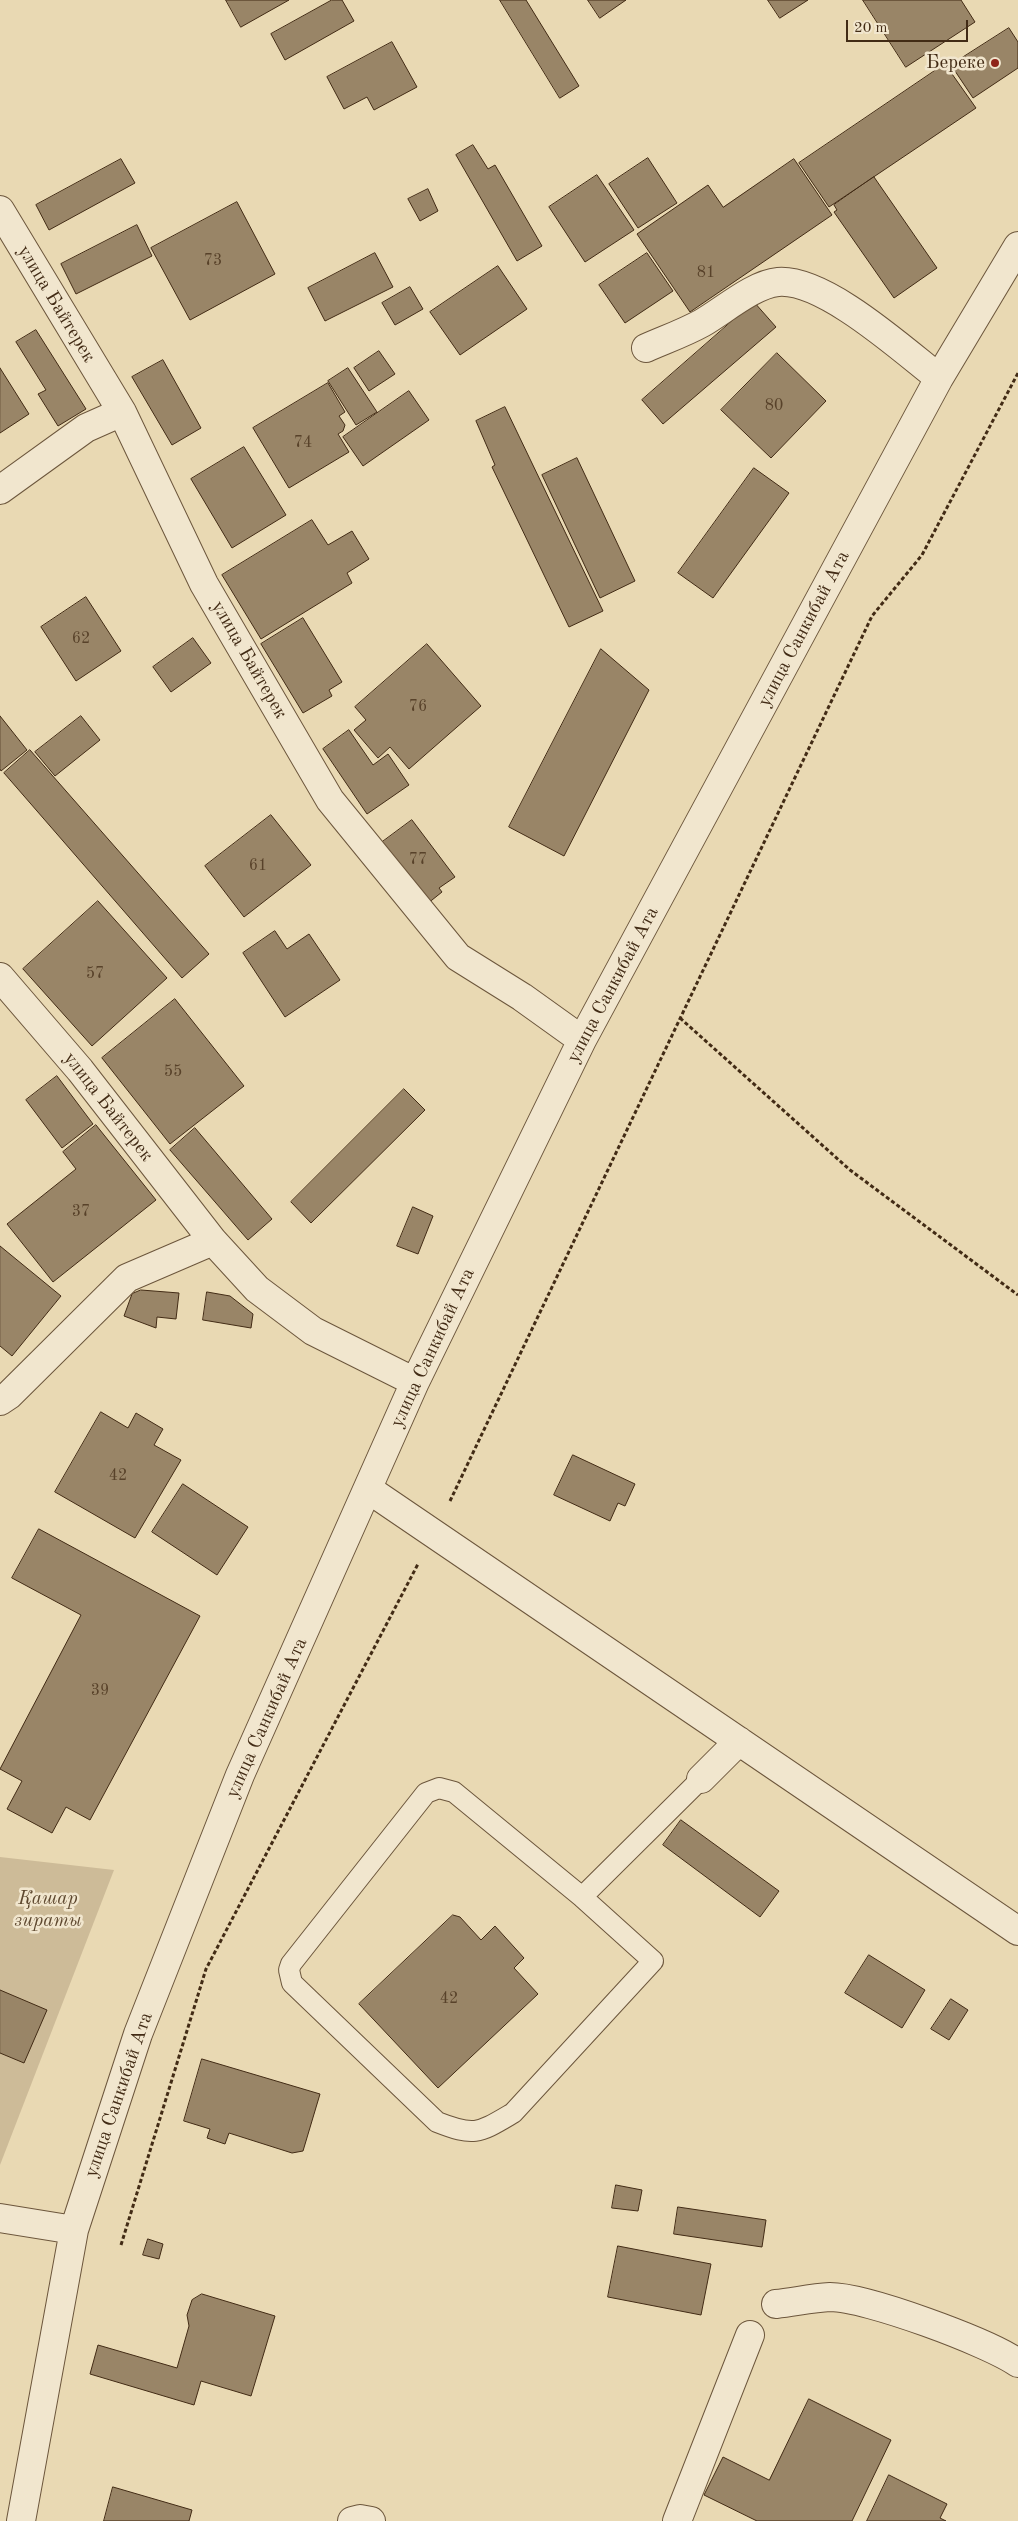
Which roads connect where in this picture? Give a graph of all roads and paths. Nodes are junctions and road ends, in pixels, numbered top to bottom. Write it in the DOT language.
graph roads {
  1 [pos="0,210"];
  2 [pos="1018,246"];
  3 [pos="646,348"];
  4 [pos="1018,374"];
  5 [pos="939,378"];
  6 [pos="122,412"];
  7 [pos="0,490"];
  8 [pos="0,977"];
  9 [pos="680,1018"];
  10 [pos="582,1040"];
  11 [pos="213,1241"];
  12 [pos="1018,1295"];
  13 [pos="416,1382"];
  14 [pos="0,1401"];
  15 [pos="368,1489"];
  16 [pos="434,1534"];
  17 [pos="739,1741"];
  18 [pos="701,1779"];
  19 [pos="582,1897"];
  20 [pos="1018,1931"];
  21 [pos="0,2218"];
  22 [pos="74,2230"];
  23 [pos="121,2245"];
  24 [pos="776,2304"];
  25 [pos="750,2335"];
  26 [pos="1018,2364"];
  27 [pos="21,2521"];
  28 [pos="352,2521"];
  29 [pos="371,2521"];
  30 [pos="677,2521"];
  1 -- 6 [label="street, улица Байтерек"];
  2 -- 5 [label="street, улица Санкибай Ата"];
  3 -- 5 [label="street"];
  4 -- 9 [label="path"];
  5 -- 10 [label="street, улица Санкибай Ата"];
  6 -- 7 [label="street"];
  6 -- 10 [label="street, улица Байтерек"];
  8 -- 11 [label="street, улица Байтерек"];
  9 -- 12 [label="path"];
  9 -- 16 [label="path"];
  10 -- 13 [label="street, улица Санкибай Ата"];
  11 -- 13 [label="street, улица Байтерек"];
  11 -- 14 [label="street"];
  13 -- 15 [label="street, улица Санкибай Ата"];
  15 -- 16 [label="street"];
  15 -- 22 [label="street, улица Санкибай Ата"];
  16 -- 17 [label="street"];
  16 -- 23 [label="path"];
  17 -- 18 [label="street"];
  17 -- 20 [label="street"];
  18 -- 19 [label="lane"];
  19 -- 19 [label="lane"];
  21 -- 22 [label="street"];
  22 -- 27 [label="street, улица Санкибай Ата"];
  24 -- 26 [label="street"];
  25 -- 30 [label="street"];
  28 -- 29 [label="street"];
}
